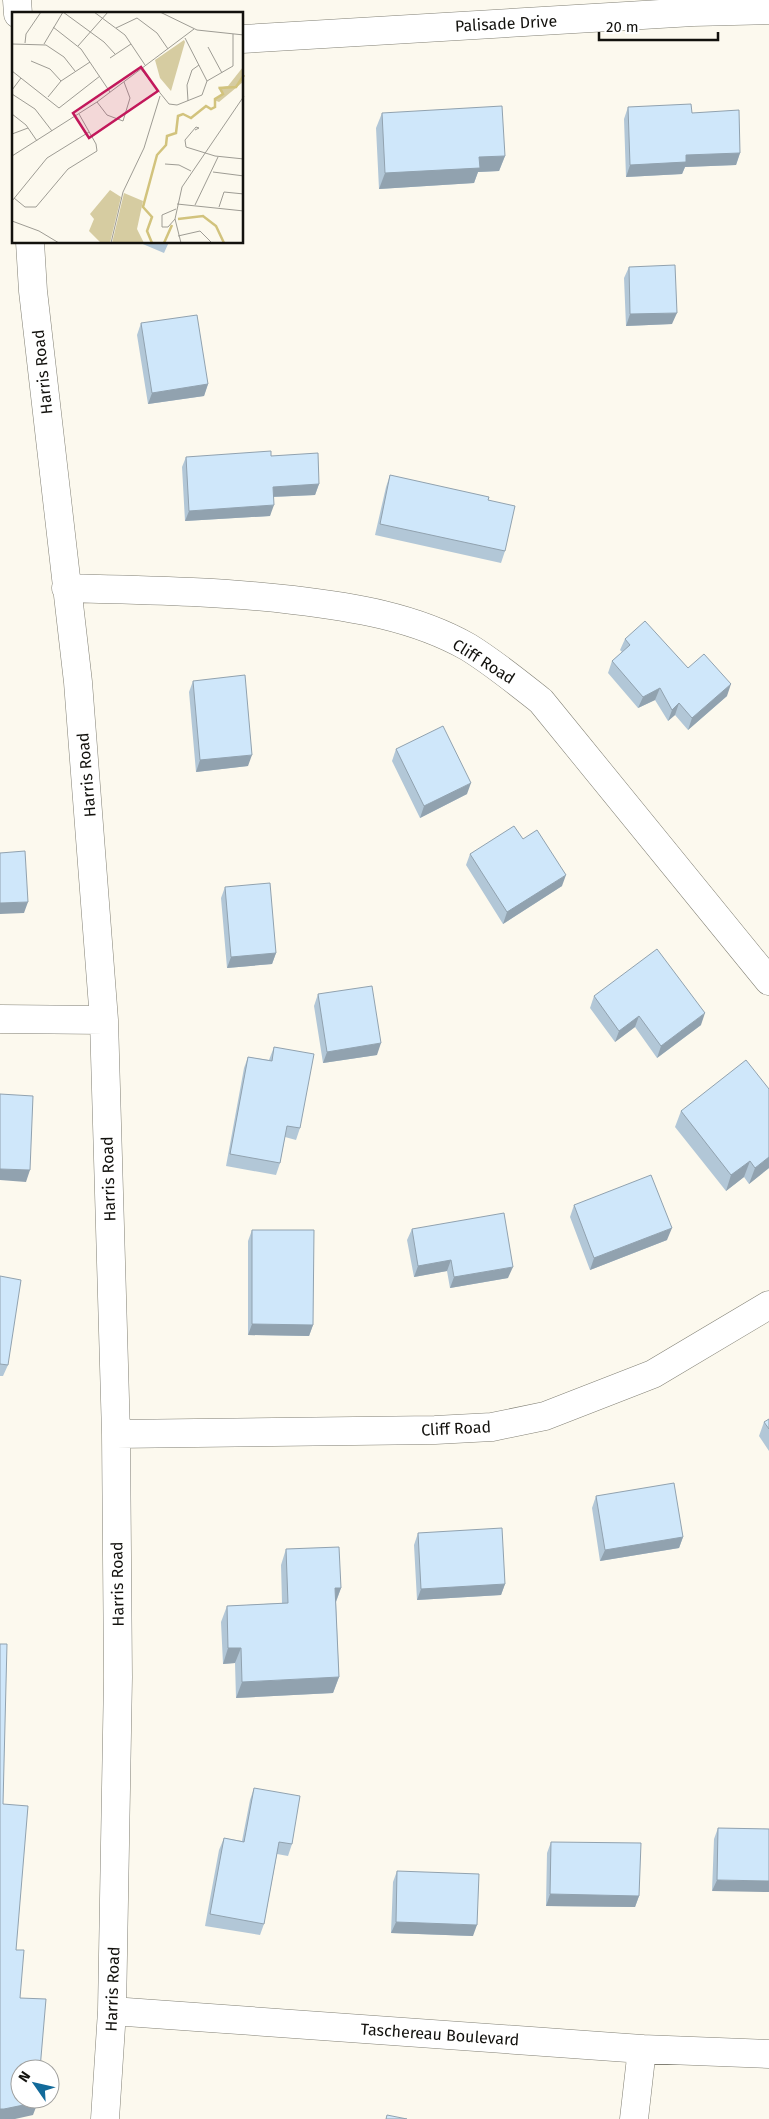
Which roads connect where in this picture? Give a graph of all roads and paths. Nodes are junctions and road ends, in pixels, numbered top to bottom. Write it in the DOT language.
graph roads {
  1 [pos="769,10"];
  2 [pos="244,39"];
  3 [pos="30,244"];
  4 [pos="66,588"];
  5 [pos="769,981"];
  6 [pos="0,1019"];
  7 [pos="104,1020"];
  8 [pos="769,1305"];
  9 [pos="116,1434"];
  10 [pos="112,2011"];
  11 [pos="642,2049"];
  12 [pos="769,2054"];
  13 [pos="106,2119"];
  14 [pos="634,2119"];
  1 -- 2 [label="street, Palisade Drive"];
  3 -- 4 [label="street, Harris Road"];
  4 -- 5 [label="street, Cliff Road"];
  4 -- 7 [label="street, Harris Road"];
  6 -- 7 [label="street"];
  7 -- 9 [label="street, Harris Road"];
  8 -- 9 [label="street, Cliff Road"];
  9 -- 10 [label="street, Harris Road"];
  10 -- 11 [label="street, Taschereau Boulevard"];
  10 -- 13 [label="street, Harris Road"];
  11 -- 12 [label="street, Taschereau Boulevard"];
  11 -- 14 [label="street"];
}
